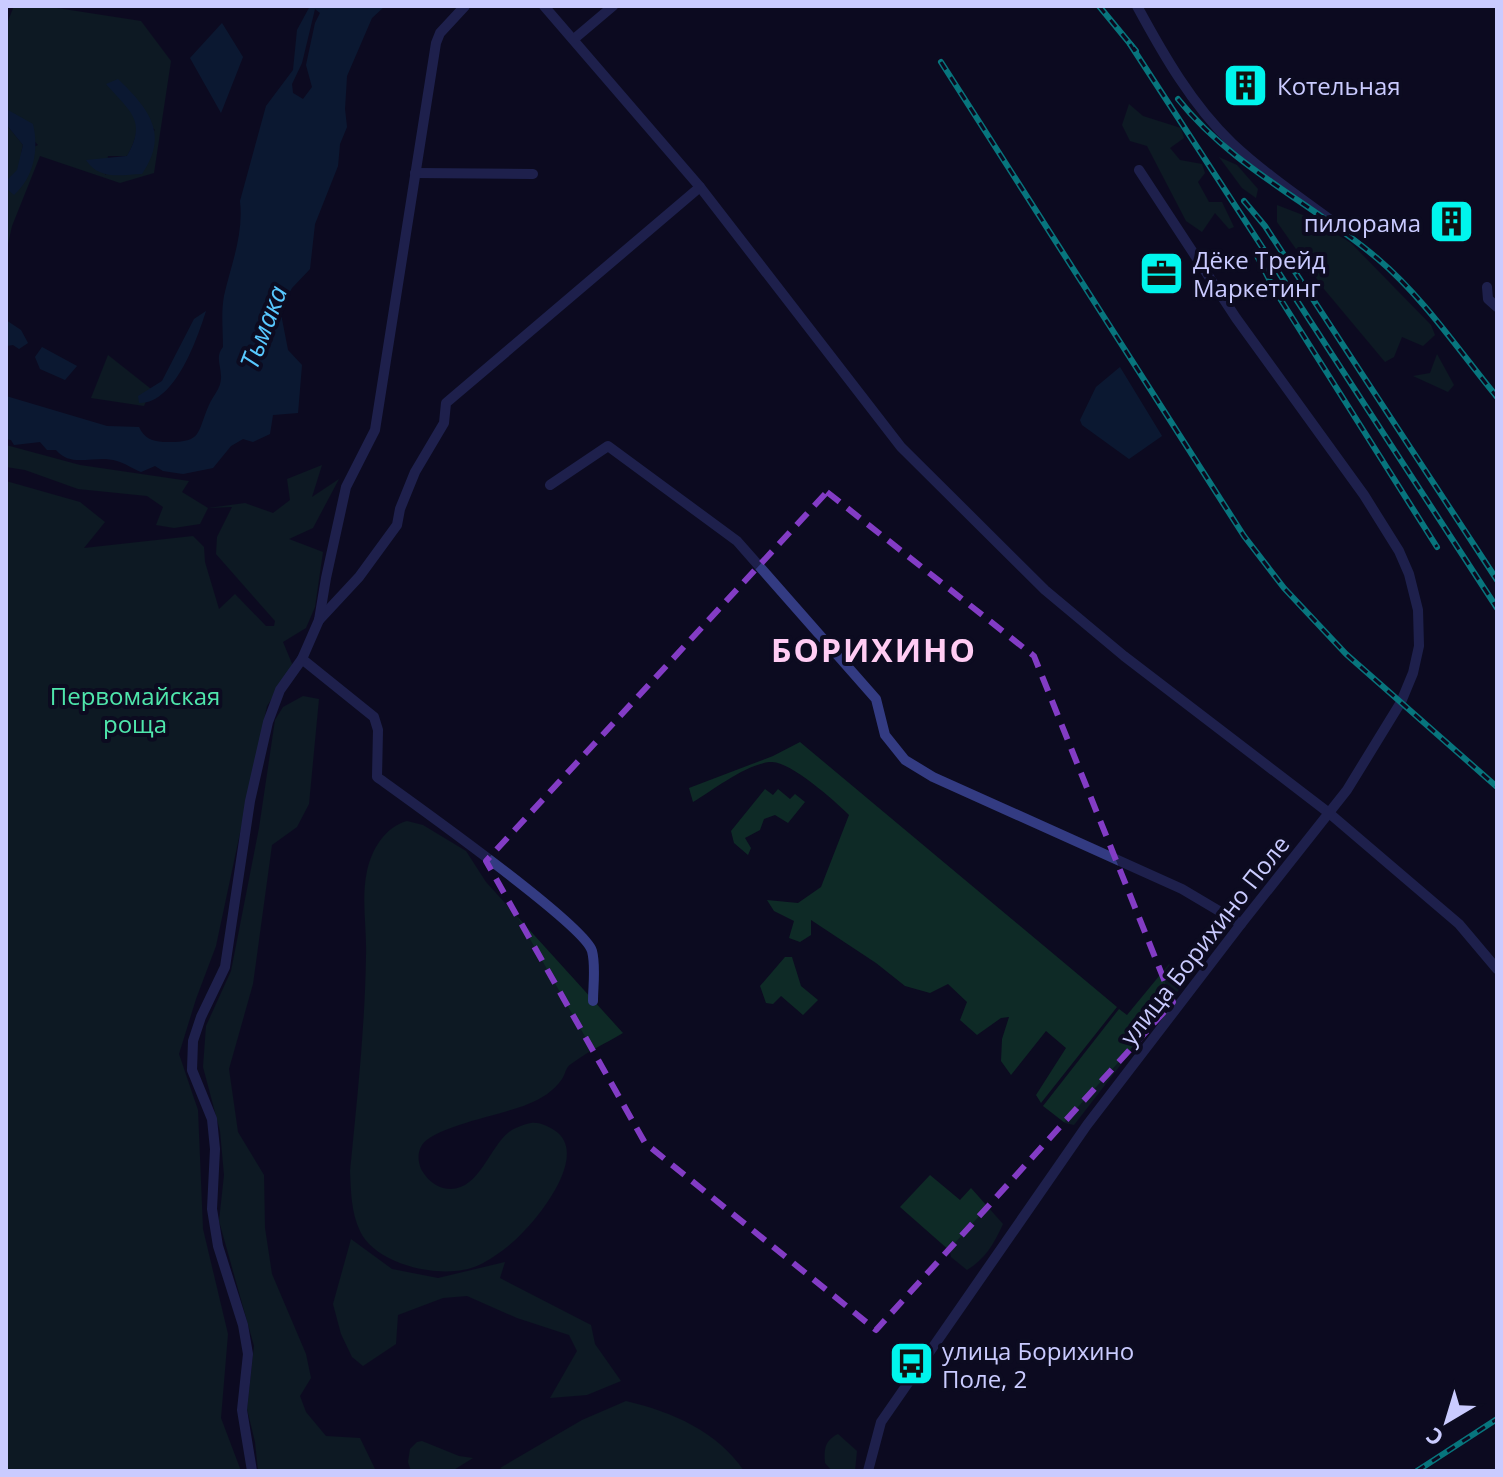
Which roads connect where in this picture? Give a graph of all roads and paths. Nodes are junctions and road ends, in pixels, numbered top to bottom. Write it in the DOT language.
graph roads {
  1 [pos="465,6"];
  2 [pos="544,6"];
  3 [pos="613,6"];
  4 [pos="1137,6"];
  5 [pos="574,39"];
  6 [pos="1139,170"];
  7 [pos="415,173"];
  8 [pos="533,174"];
  9 [pos="700,187"];
  10 [pos="1340,227"];
  11 [pos="1487,287"];
  12 [pos="1497,307"];
  13 [pos="550,485"];
  14 [pos="319,620"];
  15 [pos="302,659"];
  16 [pos="1329,813"];
  17 [pos="1241,924"];
  18 [pos="1497,969"];
  19 [pos="593,1001"];
  20 [pos="252,1471"];
  21 [pos="868,1471"];
  1 -- 7 [label="street"];
  2 -- 5 [label="street"];
  3 -- 5 [label="street"];
  4 -- 10 [label="street"];
  5 -- 9 [label="street"];
  6 -- 16 [label="street, улица Борихино Поле"];
  7 -- 8 [label="street"];
  7 -- 14 [label="street"];
  9 -- 14 [label="street"];
  9 -- 16 [label="street"];
  11 -- 12 [label="street"];
  13 -- 17 [label="street"];
  14 -- 15 [label="street"];
  15 -- 19 [label="street"];
  15 -- 20 [label="street"];
  16 -- 17 [label="street, улица Борихино Поле"];
  16 -- 18 [label="street"];
  17 -- 21 [label="street, улица Борихино Поле"];
}
